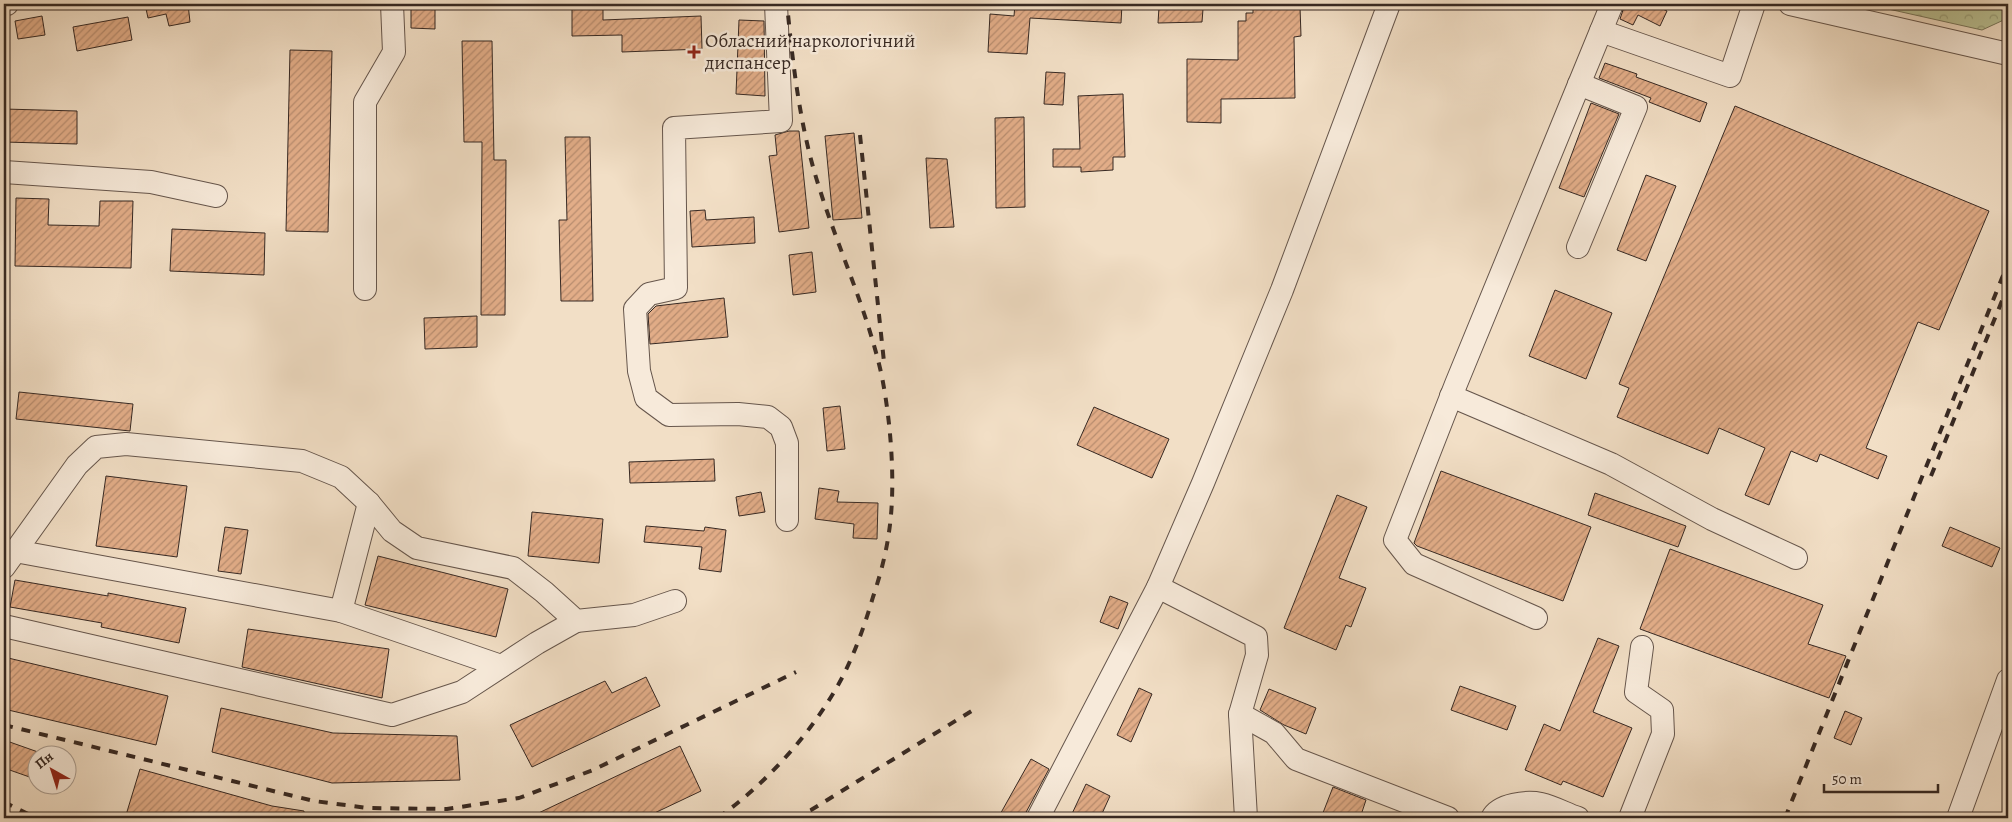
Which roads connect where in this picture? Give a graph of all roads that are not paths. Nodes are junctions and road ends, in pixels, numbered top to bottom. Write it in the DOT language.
graph roads {
  1 [pos="392,4"];
  2 [pos="776,4"];
  3 [pos="1388,4"];
  4 [pos="1612,4"];
  5 [pos="1754,4"];
  6 [pos="1790,4"];
  7 [pos="1601,32"];
  8 [pos="2008,54"];
  9 [pos="1579,84"];
  10 [pos="4,172"];
  11 [pos="216,196"];
  12 [pos="1578,247"];
  13 [pos="366,289"];
  14 [pos="1451,396"];
  15 [pos="369,503"];
  16 [pos="787,520"];
  17 [pos="1796,558"];
  18 [pos="9,559"];
  19 [pos="1158,587"];
  20 [pos="675,601"];
  21 [pos="341,611"];
  22 [pos="1536,618"];
  23 [pos="576,621"];
  24 [pos="4,626"];
  25 [pos="1642,647"];
  26 [pos="501,666"];
  27 [pos="2008,680"];
  28 [pos="1240,714"];
  29 [pos="1038,818"];
  30 [pos="1246,818"];
  31 [pos="1448,818"];
  32 [pos="1492,818"];
  33 [pos="1578,818"];
  34 [pos="1630,818"];
  35 [pos="1958,818"];
  1 -- 13 [label="street"];
  2 -- 16 [label="street"];
  3 -- 19 [label="street"];
  4 -- 7 [label="street"];
  5 -- 7 [label="street"];
  6 -- 8 [label="street"];
  7 -- 9 [label="street"];
  9 -- 12 [label="street"];
  9 -- 14 [label="street"];
  10 -- 11 [label="street"];
  14 -- 17 [label="street"];
  14 -- 22 [label="street"];
  15 -- 18 [label="street"];
  15 -- 21 [label="street"];
  15 -- 23 [label="street"];
  18 -- 21 [label="street"];
  19 -- 28 [label="street"];
  19 -- 29 [label="street"];
  20 -- 23 [label="street"];
  21 -- 26 [label="street"];
  23 -- 26 [label="street"];
  24 -- 26 [label="street"];
  25 -- 34 [label="street"];
  27 -- 35 [label="street"];
  28 -- 30 [label="street"];
  28 -- 31 [label="street"];
  32 -- 33 [label="street"];
}
